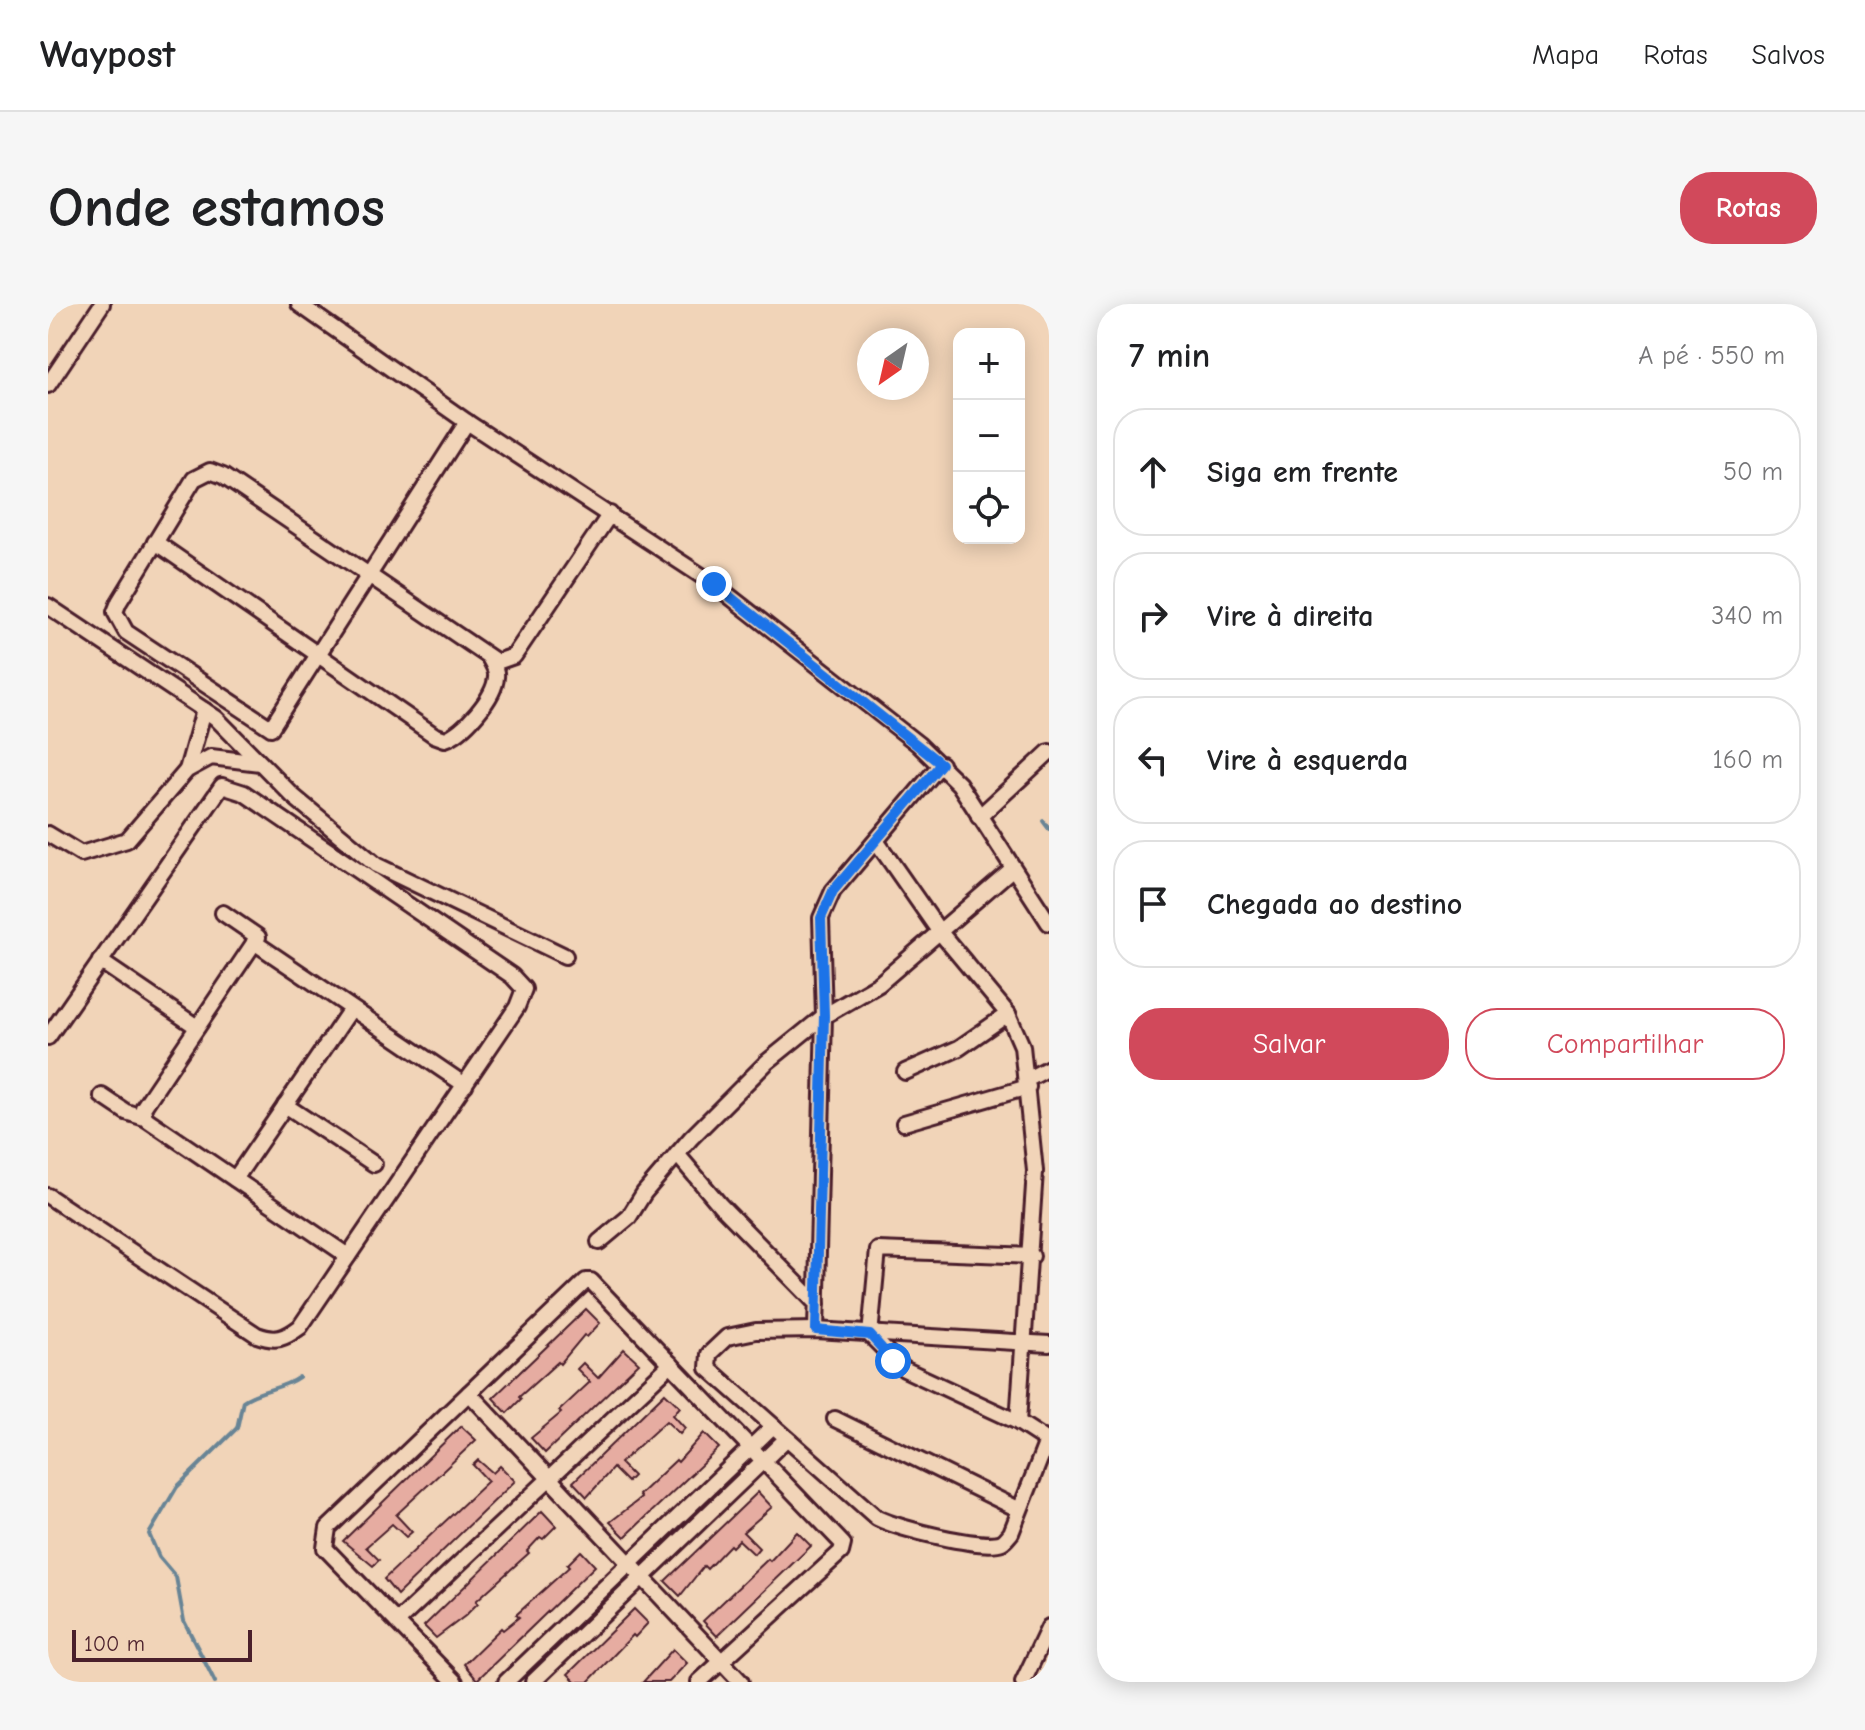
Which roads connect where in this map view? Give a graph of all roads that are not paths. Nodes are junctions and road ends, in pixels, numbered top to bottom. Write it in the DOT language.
graph roads {
  1 [pos="102,304"];
  2 [pos="299,304"];
  3 [pos="48,385"];
  4 [pos="467,422"];
  5 [pos="610,514"];
  6 [pos="155,542"];
  7 [pos="368,576"];
  8 [pos="48,606"];
  9 [pos="319,653"];
  10 [pos="490,659"];
  11 [pos="204,710"];
  12 [pos="1049,752"];
  13 [pos="260,763"];
  14 [pos="941,764"];
  15 [pos="187,770"];
  16 [pos="979,817"];
  17 [pos="48,834"];
  18 [pos="877,842"];
  19 [pos="1012,869"];
  20 [pos="223,913"];
  21 [pos="1049,923"];
  22 [pos="939,931"];
  23 [pos="254,942"];
  24 [pos="565,956"];
  25 [pos="100,961"];
  26 [pos="351,1009"];
  27 [pos="1008,1014"];
  28 [pos="824,1016"];
  29 [pos="197,1027"];
  30 [pos="48,1037"];
  31 [pos="1049,1068"];
  32 [pos="905,1072"];
  33 [pos="1028,1083"];
  34 [pos="465,1085"];
  35 [pos="102,1096"];
  36 [pos="285,1105"];
  37 [pos="145,1118"];
  38 [pos="904,1123"];
  39 [pos="677,1154"];
  40 [pos="374,1164"];
  41 [pos="235,1179"];
  42 [pos="48,1196"];
  43 [pos="599,1242"];
  44 [pos="348,1256"];
  45 [pos="1032,1256"];
  46 [pos="817,1304"];
  47 [pos="816,1330"];
  48 [pos="870,1335"];
  49 [pos="1024,1342"];
  50 [pos="1049,1344"];
  51 [pos="671,1364"];
  52 [pos="469,1393"];
  53 [pos="835,1419"];
  54 [pos="1018,1422"];
  55 [pos="772,1427"];
  56 [pos="786,1439"];
  57 [pos="1048,1442"];
  58 [pos="751,1447"];
  59 [pos="764,1461"];
  60 [pos="549,1477"];
  61 [pos="1018,1509"];
  62 [pos="631,1563"];
  63 [pos="643,1576"];
  64 [pos="397,1622"];
  65 [pos="1049,1627"];
  66 [pos="723,1659"];
  67 [pos="455,1682"];
  68 [pos="506,1682"];
  69 [pos="533,1682"];
  70 [pos="699,1682"];
  71 [pos="741,1682"];
  72 [pos="1023,1682"];
  1 -- 3 [label="street"];
  2 -- 4 [label="street"];
  4 -- 5 [label="street"];
  4 -- 7 [label="street"];
  5 -- 10 [label="street"];
  5 -- 14 [label="street"];
  6 -- 7 [label="street"];
  6 -- 9 [label="street"];
  6 -- 9 [label="street"];
  7 -- 9 [label="street"];
  7 -- 10 [label="street"];
  8 -- 11 [label="street"];
  9 -- 10 [label="street"];
  11 -- 13 [label="street"];
  11 -- 15 [label="street"];
  12 -- 16 [label="street"];
  13 -- 15 [label="street"];
  13 -- 24 [label="street"];
  14 -- 16 [label="street"];
  14 -- 18 [label="street"];
  15 -- 17 [label="street"];
  16 -- 19 [label="street"];
  18 -- 22 [label="street"];
  18 -- 28 [label="street"];
  19 -- 21 [label="street"];
  19 -- 22 [label="street"];
  20 -- 23 [label="street"];
  22 -- 27 [label="street"];
  22 -- 28 [label="street"];
  23 -- 26 [label="street"];
  23 -- 29 [label="street"];
  25 -- 29 [label="street"];
  25 -- 30 [label="street"];
  25 -- 34 [label="street"];
  26 -- 34 [label="street"];
  26 -- 36 [label="street"];
  27 -- 32 [label="street"];
  27 -- 33 [label="street"];
  28 -- 39 [label="street"];
  28 -- 46 [label="street"];
  29 -- 37 [label="street"];
  31 -- 33 [label="street"];
  33 -- 38 [label="street"];
  33 -- 45 [label="street"];
  34 -- 44 [label="street"];
  35 -- 37 [label="street"];
  36 -- 40 [label="street"];
  36 -- 41 [label="street"];
  37 -- 41 [label="street"];
  39 -- 43 [label="street"];
  39 -- 46 [label="street"];
  41 -- 44 [label="street"];
  42 -- 44 [label="street"];
  45 -- 48 [label="street"];
  45 -- 49 [label="street"];
  46 -- 47 [label="street"];
  47 -- 48 [label="street"];
  47 -- 55 [label="street"];
  48 -- 49 [label="street"];
  48 -- 54 [label="street"];
  49 -- 50 [label="street"];
  49 -- 54 [label="street"];
  51 -- 52 [label="street"];
  51 -- 58 [label="street"];
  51 -- 60 [label="street"];
  52 -- 60 [label="street"];
  52 -- 64 [label="street"];
  53 -- 61 [label="street"];
  54 -- 57 [label="street"];
  55 -- 56 [label="street"];
  55 -- 58 [label="street"];
  56 -- 59 [label="street"];
  56 -- 61 [label="street"];
  57 -- 61 [label="street"];
  58 -- 59 [label="street"];
  58 -- 62 [label="street"];
  59 -- 63 [label="street"];
  59 -- 66 [label="street"];
  60 -- 62 [label="street"];
  60 -- 64 [label="street"];
  62 -- 63 [label="street"];
  62 -- 68 [label="street"];
  63 -- 66 [label="street"];
  63 -- 69 [label="street"];
  64 -- 67 [label="street"];
  65 -- 72 [label="street"];
  66 -- 70 [label="street"];
  66 -- 71 [label="street"];
}
